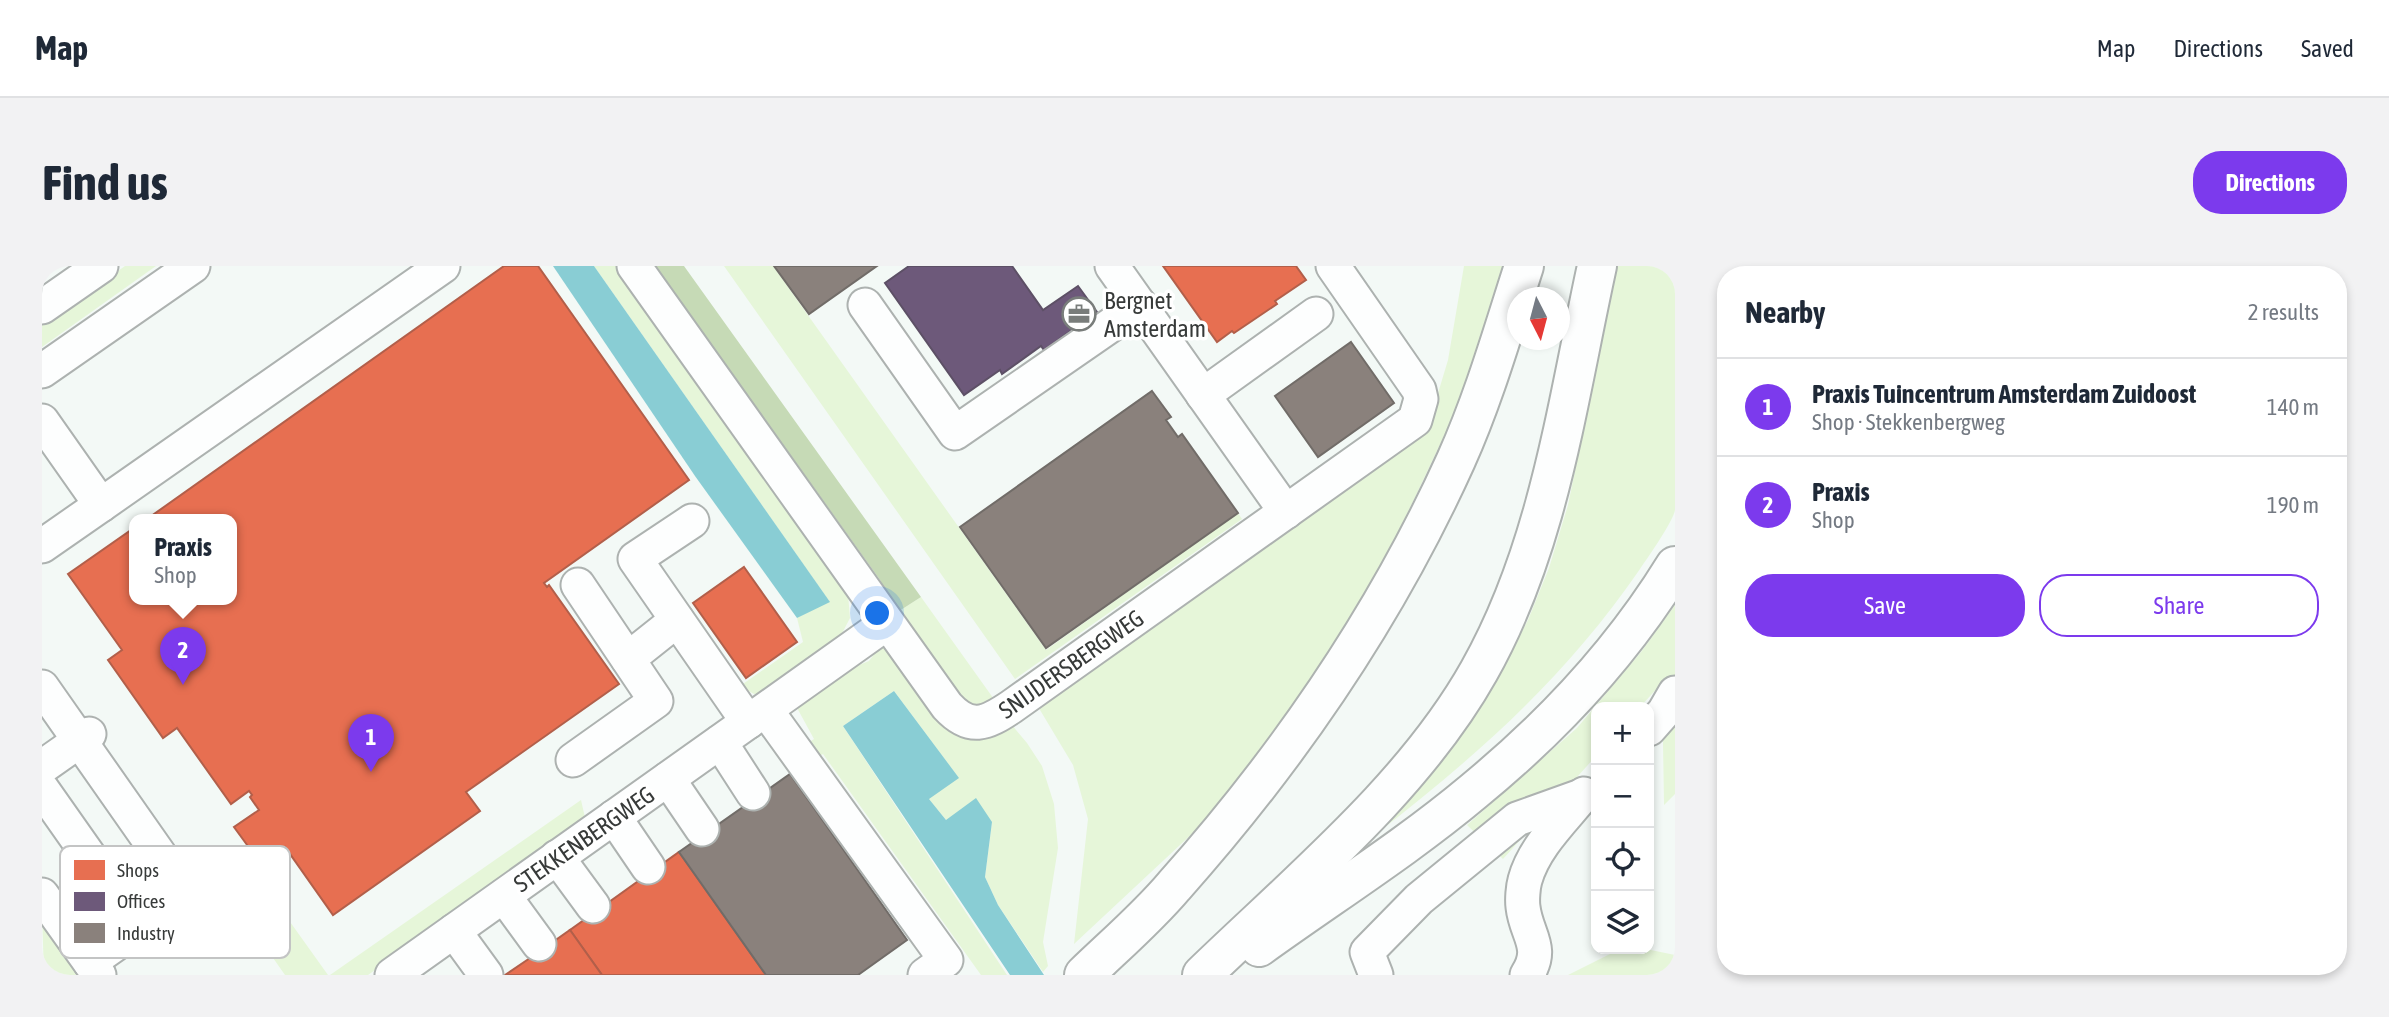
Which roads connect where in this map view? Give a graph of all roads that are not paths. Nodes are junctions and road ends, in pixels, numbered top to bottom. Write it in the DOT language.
graph roads {
  1 [pos="101,266"];
  2 [pos="193,266"];
  3 [pos="443,266"];
  4 [pos="634,266"];
  5 [pos="1112,266"];
  6 [pos="1334,266"];
  7 [pos="1524,266"];
  8 [pos="1597,266"];
  9 [pos="46,297"];
  10 [pos="865,305"];
  11 [pos="1140,305"];
  12 [pos="1317,314"];
  13 [pos="42,371"];
  14 [pos="1203,395"];
  15 [pos="42,421"];
  16 [pos="101,505"];
  17 [pos="1286,512"];
  18 [pos="692,521"];
  19 [pos="42,546"];
  20 [pos="1675,566"];
  21 [pos="578,585"];
  22 [pos="677,620"];
  23 [pos="887,623"];
  24 [pos="628,659"];
  25 [pos="42,687"];
  26 [pos="1675,693"];
  27 [pos="757,716"];
  28 [pos="1654,723"];
  29 [pos="84,737"];
  30 [pos="720,742"];
  31 [pos="573,760"];
  32 [pos="42,767"];
  33 [pos="668,779"];
  34 [pos="42,789"];
  35 [pos="1590,789"];
  36 [pos="753,793"];
  37 [pos="614,817"];
  38 [pos="702,829"];
  39 [pos="82,846"];
  40 [pos="161,846"];
  41 [pos="557,858"];
  42 [pos="648,867"];
  43 [pos="42,895"];
  44 [pos="504,896"];
  45 [pos="593,906"];
  46 [pos="60,921"];
  47 [pos="454,931"];
  48 [pos="539,944"];
  49 [pos="1091,968"];
  50 [pos="400,973"];
  51 [pos="485,975"];
  52 [pos="925,975"];
  53 [pos="1202,975"];
  54 [pos="1220,975"];
  55 [pos="1376,975"];
  56 [pos="1527,975"];
  1 -- 9 [label="street"];
  2 -- 13 [label="street"];
  3 -- 16 [label="street"];
  4 -- 23 [label="street, SNIJDERSBERGWEG"];
  5 -- 11 [label="street"];
  6 -- 17 [label="street, SNIJDERSBERGWEG"];
  7 -- 49 [label="highway"];
  8 -- 53 [label="highway"];
  10 -- 11 [label="street"];
  11 -- 14 [label="street"];
  12 -- 14 [label="street"];
  14 -- 17 [label="street"];
  15 -- 16 [label="street"];
  16 -- 19 [label="street"];
  17 -- 23 [label="street, SNIJDERSBERGWEG"];
  18 -- 22 [label="street"];
  20 -- 54 [label="highway"];
  21 -- 24 [label="street"];
  22 -- 24 [label="street"];
  22 -- 27 [label="street"];
  23 -- 27 [label="street, STEKKENBERGWEG"];
  24 -- 31 [label="street"];
  25 -- 29 [label="street"];
  26 -- 28 [label="street"];
  27 -- 30 [label="street, STEKKENBERGWEG"];
  27 -- 52 [label="street"];
  29 -- 32 [label="street"];
  29 -- 40 [label="street"];
  30 -- 33 [label="street, STEKKENBERGWEG"];
  30 -- 36 [label="street"];
  33 -- 37 [label="street, STEKKENBERGWEG"];
  33 -- 38 [label="street"];
  34 -- 39 [label="street"];
  35 -- 55 [label="street"];
  35 -- 56 [label="street"];
  37 -- 41 [label="street, STEKKENBERGWEG"];
  37 -- 42 [label="street"];
  41 -- 44 [label="street, STEKKENBERGWEG"];
  41 -- 45 [label="street"];
  43 -- 46 [label="street"];
  44 -- 47 [label="street, STEKKENBERGWEG"];
  44 -- 48 [label="street"];
  47 -- 50 [label="street, STEKKENBERGWEG"];
  47 -- 51 [label="street"];
}
